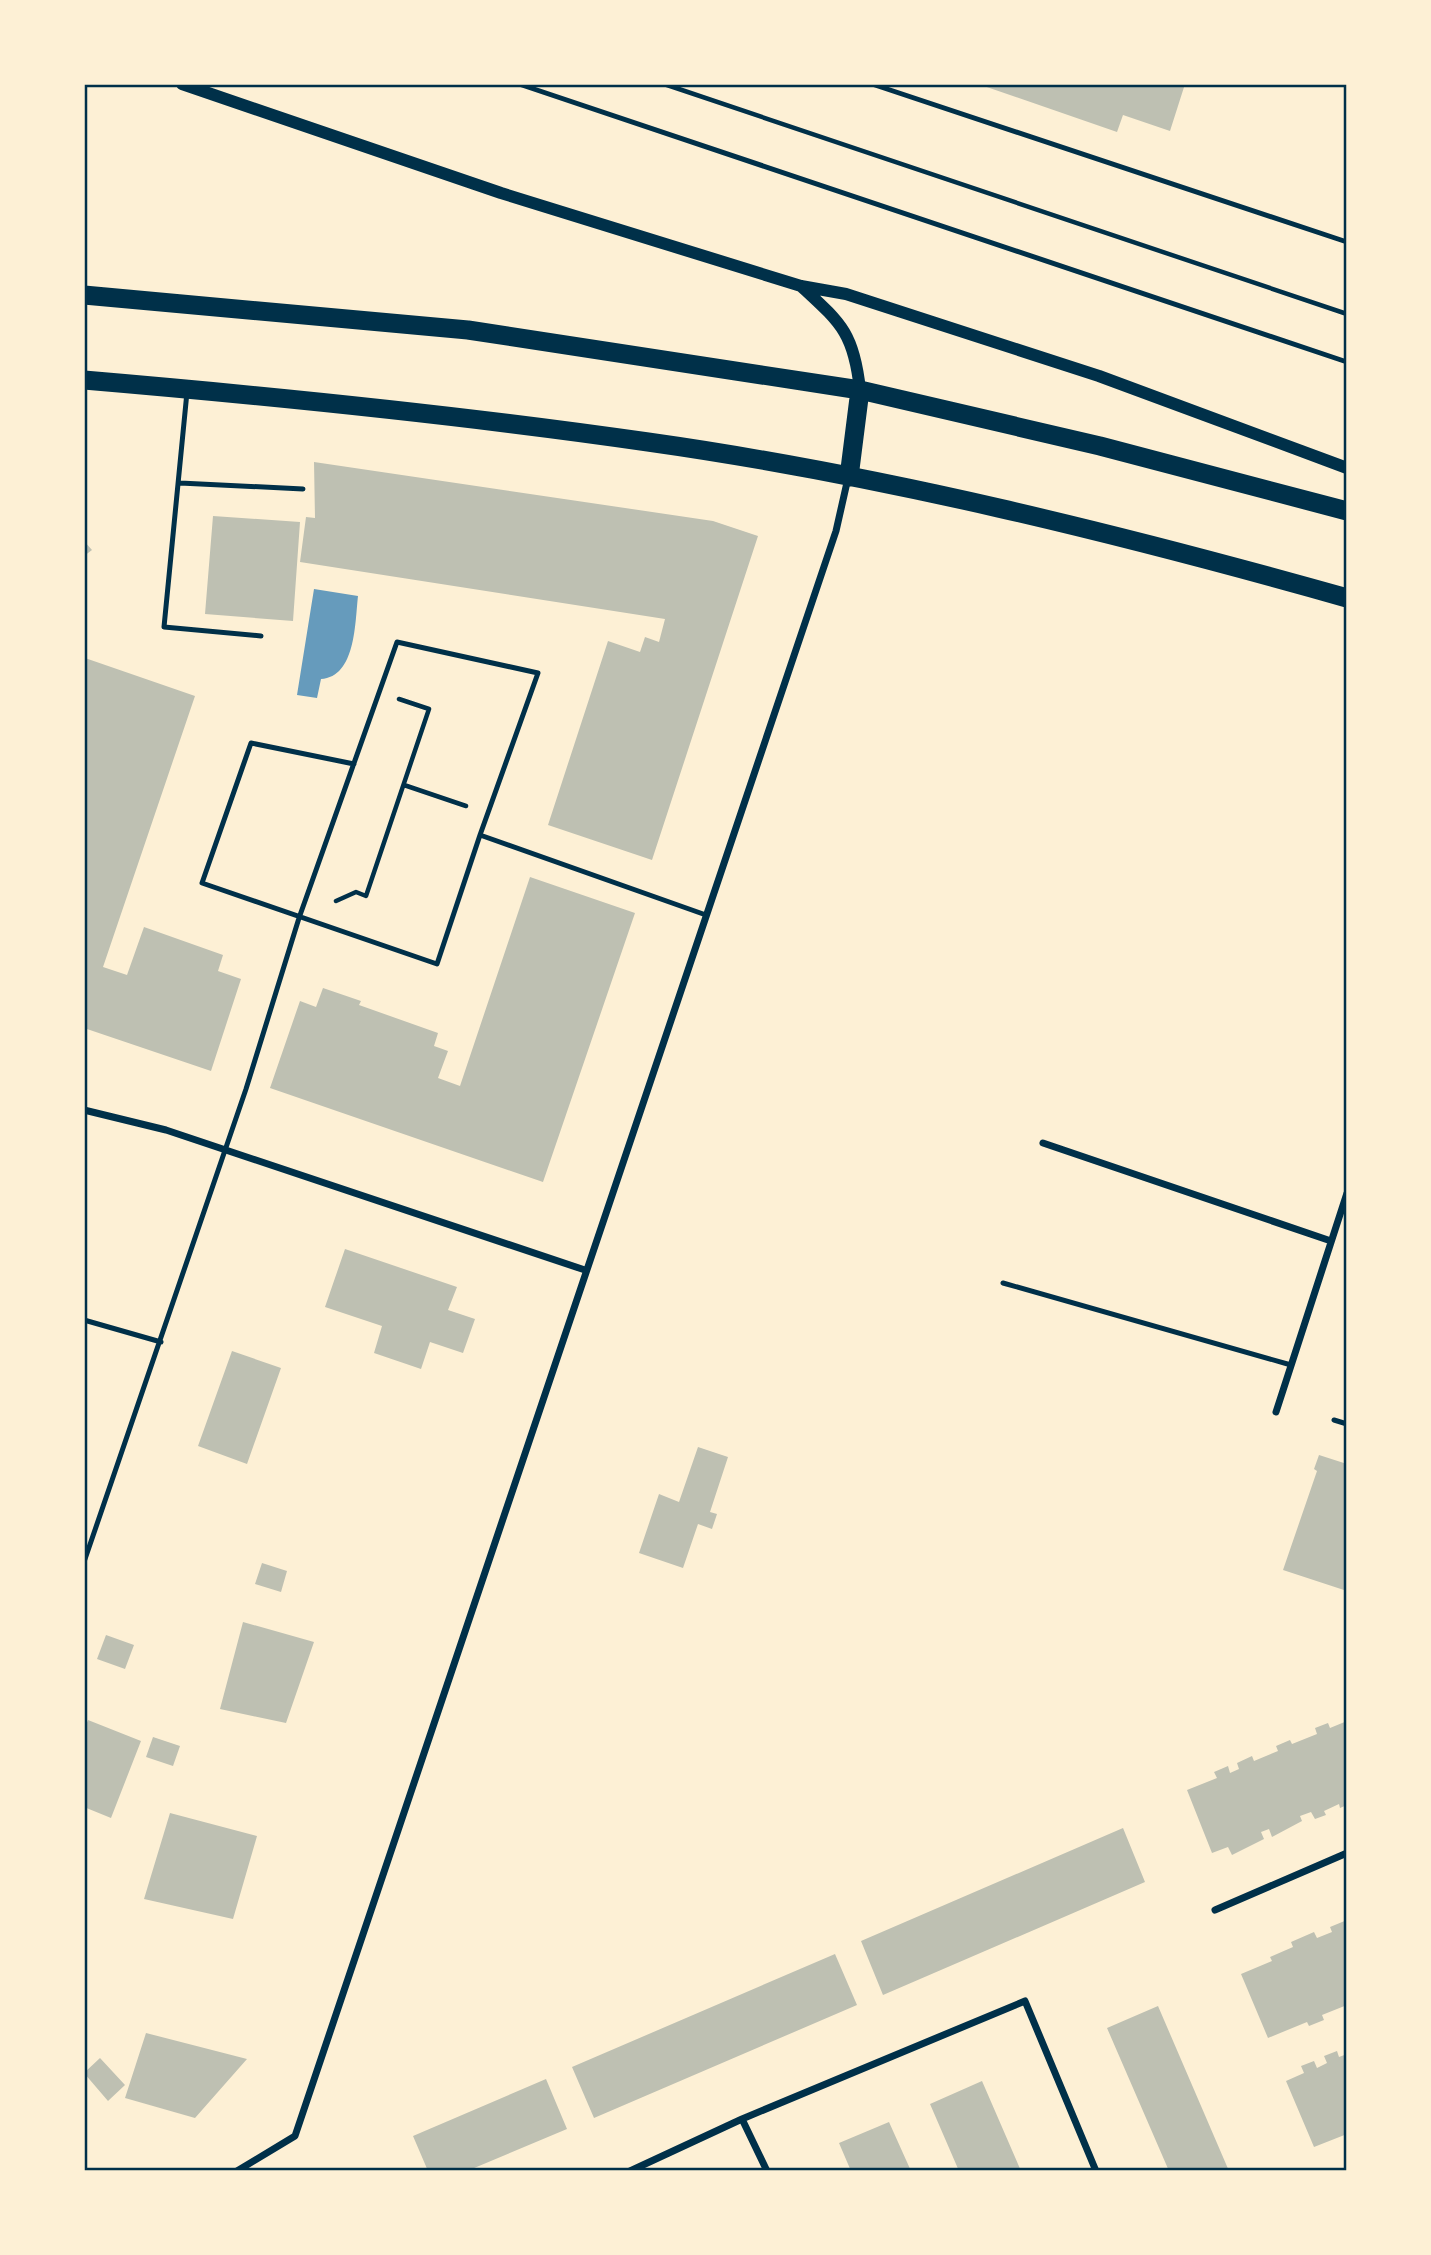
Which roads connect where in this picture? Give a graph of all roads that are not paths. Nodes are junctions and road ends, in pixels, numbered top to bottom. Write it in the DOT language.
graph roads {
  1 [pos="182,84"];
  2 [pos="519,84"];
  3 [pos="872,84"];
  4 [pos="1347,242"];
  5 [pos="801,286"];
  6 [pos="84,295"];
  7 [pos="1347,362"];
  8 [pos="84,380"];
  9 [pos="188,389"];
  10 [pos="860,390"];
  11 [pos="1347,468"];
  12 [pos="849,477"];
  13 [pos="180,483"];
  14 [pos="303,489"];
  15 [pos="1347,511"];
  16 [pos="1347,598"];
  17 [pos="261,636"];
  18 [pos="354,764"];
  19 [pos="480,835"];
  20 [pos="706,915"];
  21 [pos="299,918"];
  22 [pos="84,1111"];
  23 [pos="1044,1143"];
  24 [pos="226,1151"];
  25 [pos="1347,1193"];
  26 [pos="1331,1241"];
  27 [pos="585,1270"];
  28 [pos="1003,1283"];
  29 [pos="84,1320"];
  30 [pos="161,1342"];
  31 [pos="1291,1365"];
  32 [pos="1276,1412"];
  33 [pos="1334,1420"];
  34 [pos="1347,1424"];
  35 [pos="84,1562"];
  36 [pos="1347,1853"];
  37 [pos="1215,1910"];
  38 [pos="742,2119"];
  39 [pos="237,2171"];
  40 [pos="630,2171"];
  41 [pos="767,2171"];
  42 [pos="1096,2171"];
  1 -- 5 [label="street"];
  2 -- 7 [label="lane"];
  3 -- 4 [label="lane"];
  5 -- 10 [label="street"];
  5 -- 11 [label="street"];
  6 -- 10 [label="highway"];
  8 -- 9 [label="highway"];
  9 -- 12 [label="highway"];
  9 -- 13 [label="lane"];
  10 -- 12 [label="highway"];
  10 -- 15 [label="highway"];
  12 -- 16 [label="highway"];
  12 -- 20 [label="street"];
  13 -- 14 [label="lane"];
  13 -- 17 [label="lane"];
  18 -- 19 [label="lane"];
  18 -- 21 [label="lane"];
  18 -- 21 [label="lane"];
  19 -- 20 [label="lane"];
  19 -- 21 [label="lane"];
  20 -- 27 [label="street"];
  21 -- 24 [label="lane"];
  22 -- 24 [label="street"];
  23 -- 26 [label="street"];
  24 -- 27 [label="street"];
  24 -- 30 [label="lane"];
  25 -- 26 [label="street"];
  26 -- 31 [label="street"];
  27 -- 39 [label="street"];
  28 -- 31 [label="lane"];
  29 -- 30 [label="lane"];
  30 -- 35 [label="lane"];
  31 -- 32 [label="street"];
  33 -- 34 [label="lane"];
  36 -- 37 [label="street"];
  38 -- 40 [label="street"];
  38 -- 41 [label="street"];
  38 -- 42 [label="street"];
}
